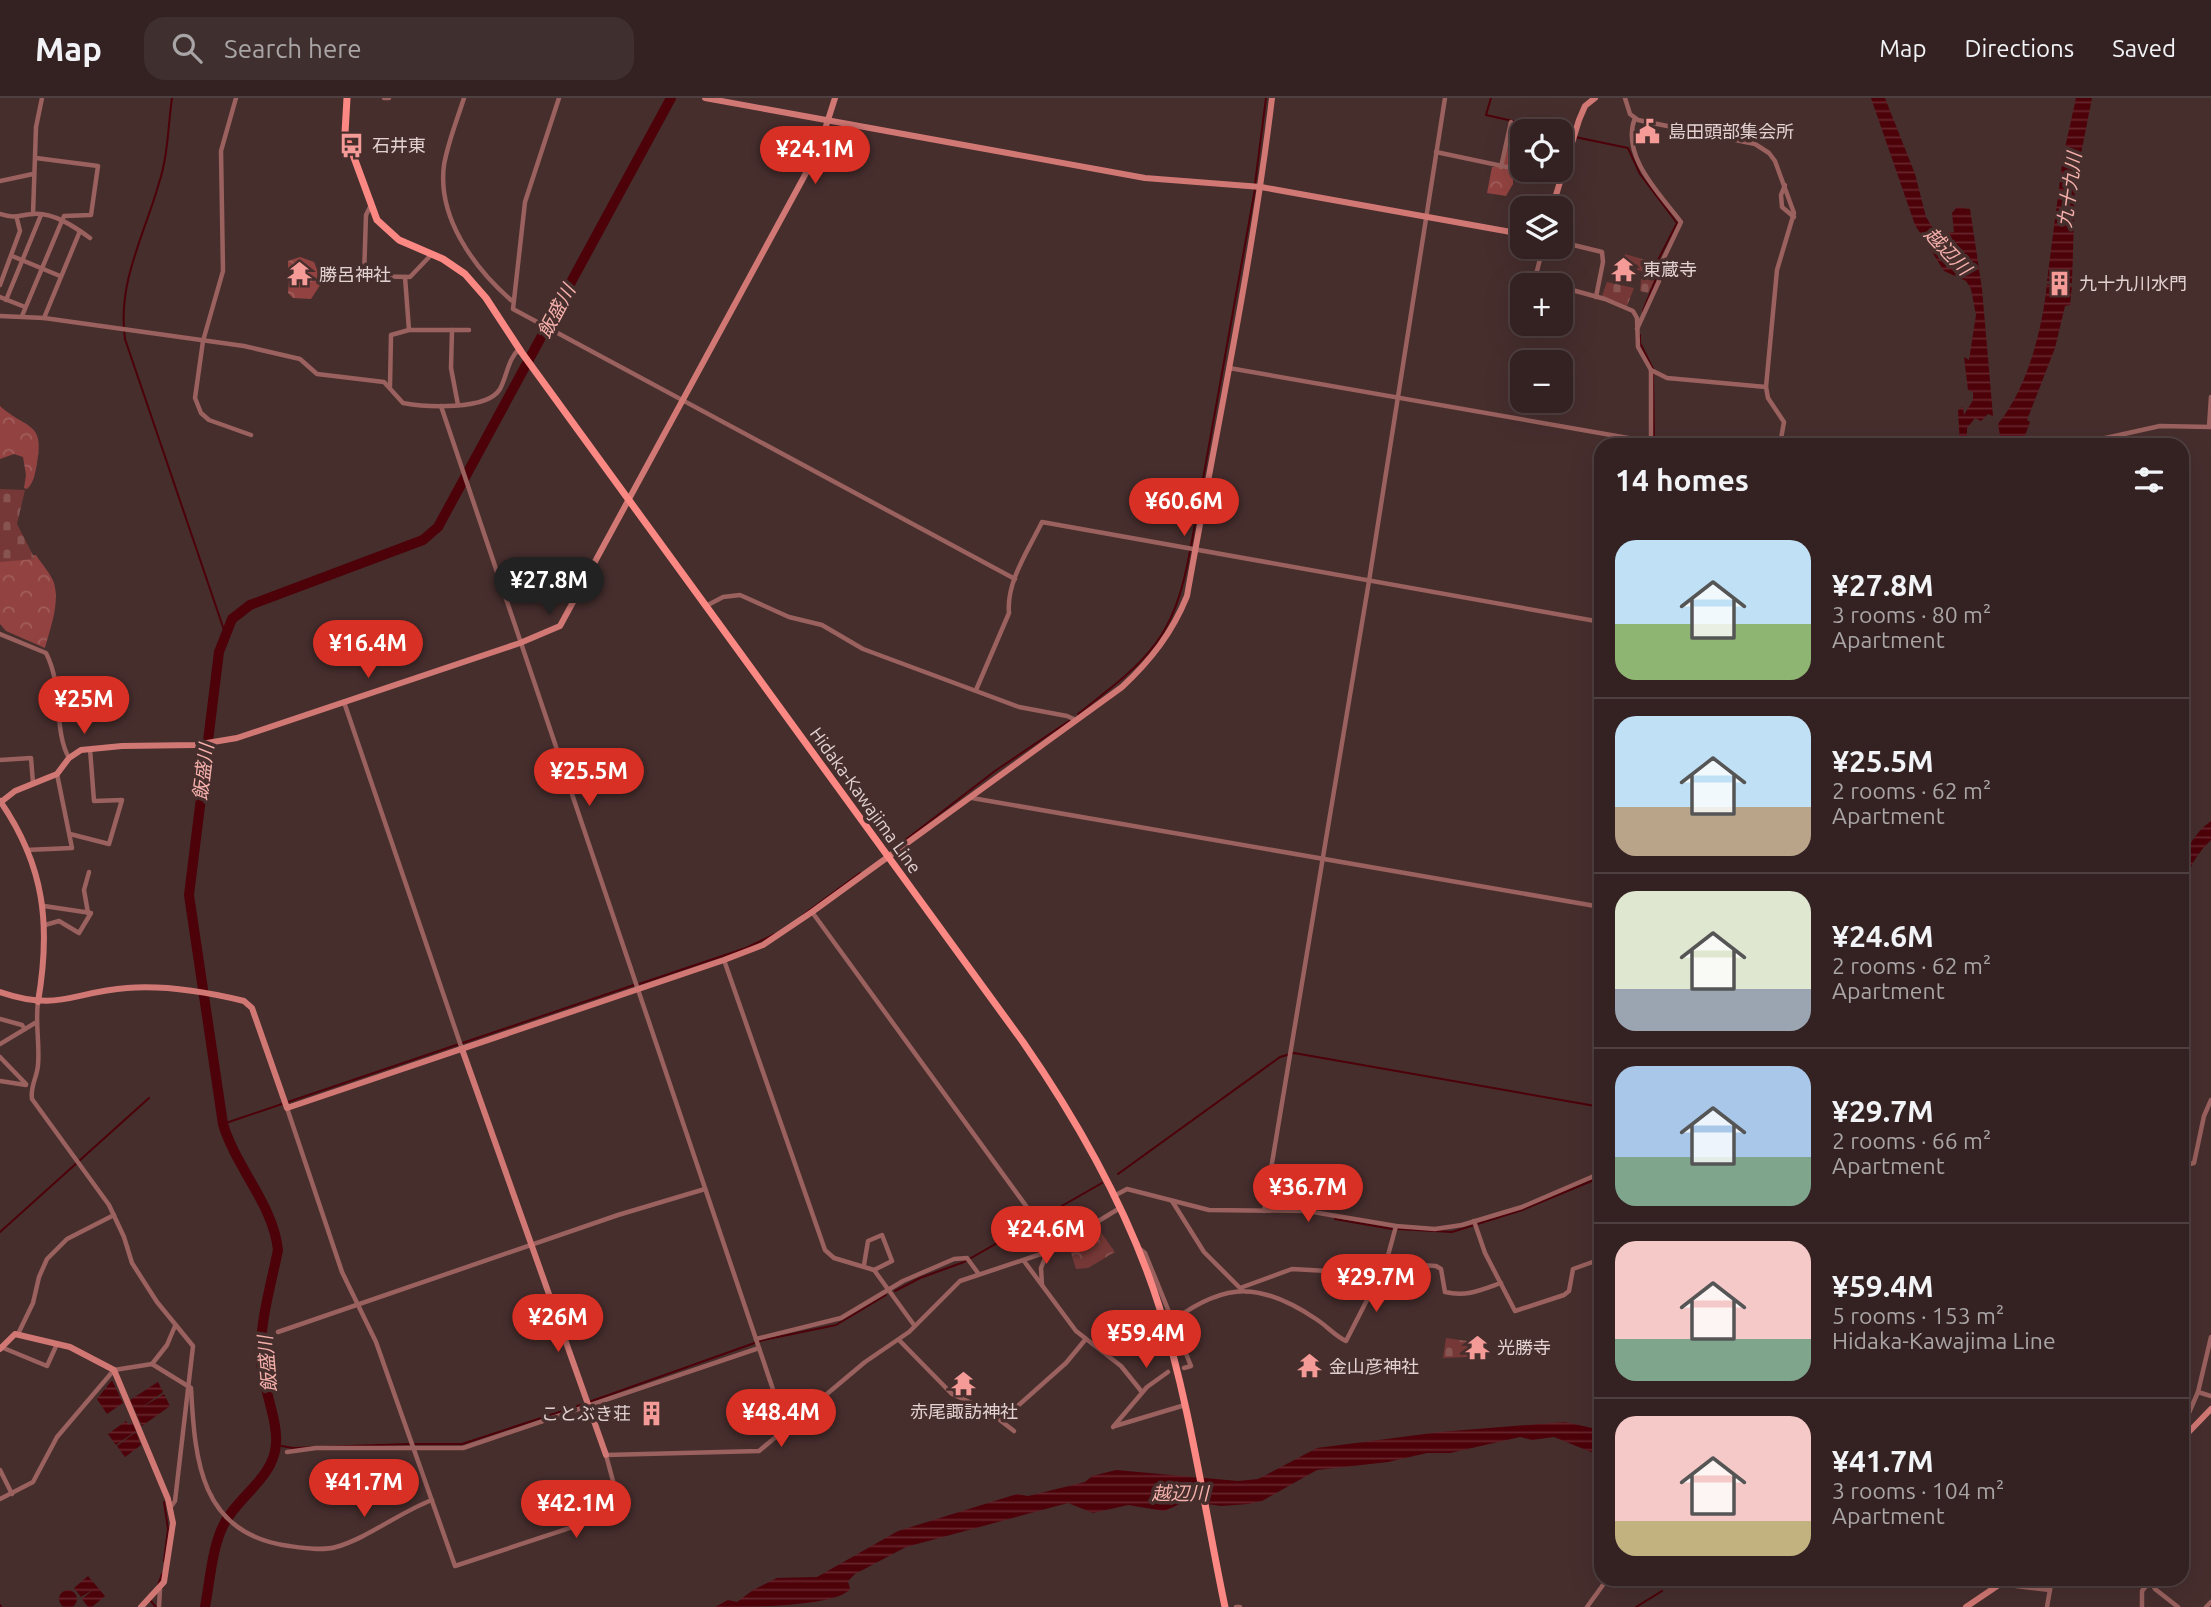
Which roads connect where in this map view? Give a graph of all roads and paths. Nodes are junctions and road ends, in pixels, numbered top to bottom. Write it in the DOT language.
graph roads {
  1 [pos="42,98"];
  2 [pos="236,98"];
  3 [pos="348,98"];
  4 [pos="464,98"];
  5 [pos="559,98"];
  6 [pos="705,98"];
  7 [pos="835,98"];
  8 [pos="1272,98"];
  9 [pos="1445,98"];
  10 [pos="1625,98"];
  11 [pos="1590,99"];
  12 [pos="1634,118"];
  13 [pos="830,120"];
  14 [pos="1510,126"];
  15 [pos="1573,137"];
  16 [pos="1436,152"];
  17 [pos="36,158"];
  18 [pos="1501,167"];
  19 [pos="1510,169"];
  20 [pos="33,174"];
  21 [pos="0,181"];
  22 [pos="1785,185"];
  23 [pos="1262,187"];
  24 [pos="370,207"];
  25 [pos="0,214"];
  26 [pos="33,214"];
  27 [pos="41,215"];
  28 [pos="1426,215"];
  29 [pos="1794,217"];
  30 [pos="17,219"];
  31 [pos="61,221"];
  32 [pos="80,231"];
  33 [pos="1510,232"];
  34 [pos="90,238"];
  35 [pos="1573,245"];
  36 [pos="432,254"];
  37 [pos="12,256"];
  38 [pos="23,260"];
  39 [pos="41,268"];
  40 [pos="60,276"];
  41 [pos="405,278"];
  42 [pos="0,285"];
  43 [pos="1573,290"];
  44 [pos="1596,296"];
  45 [pos="3,298"];
  46 [pos="512,300"];
  47 [pos="25,307"];
  48 [pos="0,316"];
  49 [pos="22,316"];
  50 [pos="44,318"];
  51 [pos="1637,329"];
  52 [pos="409,330"];
  53 [pos="452,330"];
  54 [pos="469,330"];
  55 [pos="203,341"];
  56 [pos="520,351"];
  57 [pos="1228,368"];
  58 [pos="1651,370"];
  59 [pos="390,386"];
  60 [pos="1766,387"];
  61 [pos="2211,397"];
  62 [pos="1396,398"];
  63 [pos="683,401"];
  64 [pos="458,405"];
  65 [pos="441,406"];
  66 [pos="2210,427"];
  67 [pos="251,435"];
  68 [pos="1623,438"];
  69 [pos="1651,438"];
  70 [pos="1781,438"];
  71 [pos="2106,438"];
  72 [pos="630,501"];
  73 [pos="1195,550"];
  74 [pos="1015,579"];
  75 [pos="1369,580"];
  76 [pos="705,606"];
  77 [pos="1594,621"];
  78 [pos="0,634"];
  79 [pos="520,643"];
  80 [pos="976,690"];
  81 [pos="344,702"];
  82 [pos="1077,721"];
  83 [pos="90,749"];
  84 [pos="69,758"];
  85 [pos="0,760"];
  86 [pos="57,774"];
  87 [pos="33,783"];
  88 [pos="972,798"];
  89 [pos="0,802"];
  90 [pos="70,834"];
  91 [pos="26,850"];
  92 [pos="889,858"];
  93 [pos="1322,858"];
  94 [pos="89,872"];
  95 [pos="44,906"];
  96 [pos="1594,906"];
  97 [pos="812,912"];
  98 [pos="88,913"];
  99 [pos="45,925"];
  100 [pos="724,960"];
  101 [pos="639,989"];
  102 [pos="0,992"];
  103 [pos="38,1002"];
  104 [pos="0,1019"];
  105 [pos="36,1023"];
  106 [pos="25,1029"];
  107 [pos="0,1044"];
  108 [pos="462,1048"];
  109 [pos="0,1057"];
  110 [pos="0,1081"];
  111 [pos="28,1086"];
  112 [pos="2211,1100"];
  113 [pos="287,1108"];
  114 [pos="2189,1164"];
  115 [pos="1594,1176"];
  116 [pos="705,1189"];
  117 [pos="1114,1196"];
  118 [pos="1171,1200"];
  119 [pos="1120,1208"];
  120 [pos="1264,1210"];
  121 [pos="114,1215"];
  122 [pos="1475,1223"];
  123 [pos="1396,1226"];
  124 [pos="534,1245"];
  125 [pos="1056,1247"];
  126 [pos="1137,1247"];
  127 [pos="1047,1252"];
  128 [pos="1024,1261"];
  129 [pos="1594,1262"];
  130 [pos="1386,1263"];
  131 [pos="864,1265"];
  132 [pos="874,1270"];
  133 [pos="978,1273"];
  134 [pos="1380,1274"];
  135 [pos="1501,1283"];
  136 [pos="1042,1285"];
  137 [pos="889,1288"];
  138 [pos="1240,1288"];
  139 [pos="359,1306"];
  140 [pos="1174,1320"];
  141 [pos="175,1325"];
  142 [pos="915,1326"];
  143 [pos="278,1332"];
  144 [pos="18,1334"];
  145 [pos="2211,1337"];
  146 [pos="756,1339"];
  147 [pos="899,1340"];
  148 [pos="1085,1340"];
  149 [pos="57,1344"];
  150 [pos="1,1348"];
  151 [pos="759,1348"];
  152 [pos="152,1364"];
  153 [pos="1184,1368"];
  154 [pos="114,1370"];
  155 [pos="1168,1372"];
  156 [pos="188,1386"];
  157 [pos="1142,1392"];
  158 [pos="2199,1392"];
  159 [pos="2211,1396"];
  160 [pos="590,1405"];
  161 [pos="1185,1409"];
  162 [pos="2211,1409"];
  163 [pos="2189,1414"];
  164 [pos="1003,1420"];
  165 [pos="786,1428"];
  166 [pos="1014,1430"];
  167 [pos="2189,1432"];
  168 [pos="414,1447"];
  169 [pos="287,1452"];
  170 [pos="606,1455"];
  171 [pos="0,1470"];
  172 [pos="12,1494"];
  173 [pos="0,1499"];
  174 [pos="432,1500"];
  175 [pos="170,1509"];
  176 [pos="1602,1586"];
  177 [pos="1998,1586"];
  178 [pos="2016,1586"];
  179 [pos="2051,1586"];
  180 [pos="2145,1586"];
  181 [pos="2154,1586"];
  182 [pos="160,1590"];
  183 [pos="2050,1590"];
  184 [pos="2211,1602"];
  185 [pos="141,1607"];
  186 [pos="159,1607"];
  187 [pos="1225,1607"];
  188 [pos="1587,1607"];
  189 [pos="1966,1607"];
  190 [pos="2047,1607"];
  191 [pos="2142,1607"];
  192 [pos="2178,1607"];
  193 [pos="2206,1607"];
  1 -- 17 [label="street"];
  2 -- 55 [label="street"];
  3 -- 24 [label="main road, Hidaka-Kawajima Line"];
  4 -- 46 [label="street"];
  5 -- 46 [label="street"];
  6 -- 13 [label="street"];
  7 -- 13 [label="street"];
  8 -- 23 [label="street"];
  9 -- 16 [label="street"];
  10 -- 12 [label="street"];
  11 -- 15 [label="street"];
  12 -- 22 [label="street"];
  12 -- 51 [label="street"];
  13 -- 23 [label="street"];
  13 -- 63 [label="street"];
  14 -- 18 [label="street"];
  16 -- 18 [label="street"];
  16 -- 28 [label="street"];
  17 -- 20 [label="street"];
  17 -- 31 [label="street"];
  18 -- 19 [label="street"];
  20 -- 21 [label="street"];
  20 -- 26 [label="street"];
  22 -- 29 [label="street"];
  22 -- 29 [label="street"];
  23 -- 28 [label="street"];
  23 -- 57 [label="street"];
  24 -- 36 [label="main road, Hidaka-Kawajima Line"];
  24 -- 41 [label="street"];
  25 -- 30 [label="street"];
  26 -- 27 [label="street"];
  26 -- 30 [label="street"];
  27 -- 31 [label="street"];
  27 -- 38 [label="street"];
  28 -- 33 [label="street"];
  28 -- 62 [label="street"];
  29 -- 60 [label="street"];
  30 -- 37 [label="street"];
  31 -- 32 [label="street"];
  31 -- 39 [label="street"];
  32 -- 34 [label="street"];
  32 -- 40 [label="street"];
  35 -- 44 [label="street"];
  36 -- 41 [label="street"];
  36 -- 56 [label="main road, Hidaka-Kawajima Line"];
  37 -- 38 [label="street"];
  37 -- 42 [label="street"];
  38 -- 39 [label="street"];
  38 -- 45 [label="street"];
  39 -- 40 [label="street"];
  39 -- 47 [label="street"];
  40 -- 50 [label="street"];
  41 -- 52 [label="street"];
  43 -- 44 [label="street"];
  44 -- 51 [label="street"];
  45 -- 47 [label="street"];
  46 -- 63 [label="street"];
  47 -- 49 [label="street"];
  48 -- 49 [label="street"];
  49 -- 50 [label="street"];
  50 -- 55 [label="street"];
  51 -- 58 [label="street"];
  52 -- 53 [label="street"];
  52 -- 59 [label="street"];
  53 -- 54 [label="street"];
  53 -- 64 [label="street"];
  55 -- 59 [label="street"];
  55 -- 67 [label="street"];
  56 -- 64 [label="street"];
  56 -- 72 [label="main road, Hidaka-Kawajima Line"];
  57 -- 62 [label="street"];
  57 -- 73 [label="street"];
  58 -- 60 [label="street"];
  58 -- 69 [label="street"];
  59 -- 65 [label="street"];
  60 -- 70 [label="street"];
  61 -- 66 [label="street"];
  62 -- 68 [label="street"];
  62 -- 75 [label="street"];
  63 -- 72 [label="street"];
  63 -- 74 [label="street"];
  64 -- 65 [label="street"];
  65 -- 79 [label="street"];
  66 -- 71 [label="street"];
  72 -- 76 [label="main road, Hidaka-Kawajima Line"];
  72 -- 79 [label="street"];
  73 -- 74 [label="street"];
  73 -- 75 [label="street"];
  73 -- 82 [label="street"];
  74 -- 80 [label="street"];
  75 -- 77 [label="street"];
  75 -- 93 [label="street"];
  76 -- 80 [label="street"];
  76 -- 92 [label="main road, Hidaka-Kawajima Line"];
  78 -- 84 [label="street"];
  79 -- 81 [label="street"];
  79 -- 101 [label="street"];
  80 -- 82 [label="street"];
  81 -- 83 [label="street"];
  81 -- 108 [label="street"];
  82 -- 88 [label="street"];
  83 -- 84 [label="street"];
  83 -- 90 [label="street"];
  84 -- 86 [label="street"];
  85 -- 87 [label="street"];
  86 -- 87 [label="street"];
  86 -- 90 [label="street"];
  87 -- 89 [label="street"];
  88 -- 92 [label="street"];
  88 -- 93 [label="street"];
  89 -- 91 [label="street"];
  90 -- 91 [label="street"];
  91 -- 95 [label="street"];
  92 -- 97 [label="street"];
  92 -- 117 [label="main road, Hidaka-Kawajima Line"];
  93 -- 96 [label="street"];
  93 -- 120 [label="street"];
  94 -- 98 [label="street"];
  95 -- 98 [label="street"];
  95 -- 99 [label="street"];
  97 -- 100 [label="street"];
  97 -- 125 [label="street"];
  98 -- 99 [label="street"];
  99 -- 103 [label="street"];
  100 -- 101 [label="street"];
  100 -- 131 [label="street"];
  101 -- 108 [label="street"];
  101 -- 116 [label="street"];
  102 -- 103 [label="street"];
  103 -- 105 [label="street"];
  103 -- 113 [label="street"];
  104 -- 106 [label="street"];
  105 -- 106 [label="street"];
  105 -- 111 [label="street"];
  106 -- 107 [label="street"];
  108 -- 113 [label="street"];
  108 -- 124 [label="street"];
  109 -- 111 [label="street"];
  110 -- 111 [label="street"];
  111 -- 121 [label="street"];
  112 -- 114 [label="street"];
  113 -- 139 [label="street"];
  115 -- 122 [label="street"];
  116 -- 124 [label="street"];
  116 -- 146 [label="street"];
  117 -- 118 [label="street"];
  117 -- 119 [label="main road, Hidaka-Kawajima Line"];
  118 -- 120 [label="street"];
  118 -- 138 [label="street"];
  119 -- 125 [label="street"];
  119 -- 126 [label="main road, Hidaka-Kawajima Line"];
  120 -- 123 [label="street"];
  121 -- 141 [label="street"];
  121 -- 144 [label="street"];
  122 -- 123 [label="street"];
  122 -- 135 [label="street"];
  123 -- 130 [label="street"];
  124 -- 139 [label="street"];
  124 -- 160 [label="street"];
  125 -- 127 [label="street"];
  126 -- 140 [label="street"];
  126 -- 161 [label="main road, Hidaka-Kawajima Line"];
  127 -- 128 [label="street"];
  127 -- 136 [label="street"];
  128 -- 133 [label="street"];
  128 -- 136 [label="street"];
  129 -- 135 [label="street"];
  130 -- 134 [label="street"];
  130 -- 135 [label="street"];
  131 -- 132 [label="street"];
  131 -- 132 [label="street"];
  132 -- 137 [label="street"];
  133 -- 137 [label="street"];
  133 -- 142 [label="street"];
  134 -- 138 [label="street"];
  134 -- 138 [label="street"];
  136 -- 148 [label="street"];
  137 -- 142 [label="street"];
  137 -- 146 [label="street"];
  138 -- 140 [label="street"];
  139 -- 143 [label="street"];
  139 -- 168 [label="street"];
  140 -- 153 [label="street"];
  141 -- 152 [label="street"];
  141 -- 156 [label="street"];
  142 -- 147 [label="street"];
  144 -- 149 [label="street"];
  144 -- 150 [label="street"];
  145 -- 158 [label="street"];
  146 -- 151 [label="street"];
  147 -- 164 [label="street"];
  147 -- 165 [label="street"];
  148 -- 157 [label="street"];
  148 -- 164 [label="street"];
  149 -- 150 [label="street"];
  149 -- 154 [label="street"];
  151 -- 160 [label="street"];
  151 -- 165 [label="street"];
  152 -- 154 [label="street"];
  152 -- 156 [label="street"];
  154 -- 172 [label="street"];
  154 -- 175 [label="street"];
  155 -- 157 [label="street"];
  156 -- 174 [label="street"];
  156 -- 175 [label="street"];
  157 -- 161 [label="street"];
  158 -- 159 [label="street"];
  158 -- 163 [label="street"];
  160 -- 168 [label="street"];
  160 -- 170 [label="street"];
  161 -- 187 [label="main road, Hidaka-Kawajima Line"];
  162 -- 167 [label="street"];
  164 -- 166 [label="street"];
  165 -- 170 [label="street"];
  168 -- 169 [label="street"];
  168 -- 174 [label="street"];
  170 -- 174 [label="street"];
  171 -- 172 [label="street"];
  172 -- 173 [label="street"];
  175 -- 182 [label="street"];
  176 -- 188 [label="street"];
  177 -- 189 [label="street"];
  178 -- 183 [label="street"];
  179 -- 183 [label="street"];
  180 -- 191 [label="street"];
  181 -- 192 [label="street"];
  182 -- 185 [label="street"];
  182 -- 186 [label="street"];
  183 -- 190 [label="street"];
  184 -- 193 [label="street"];
}
